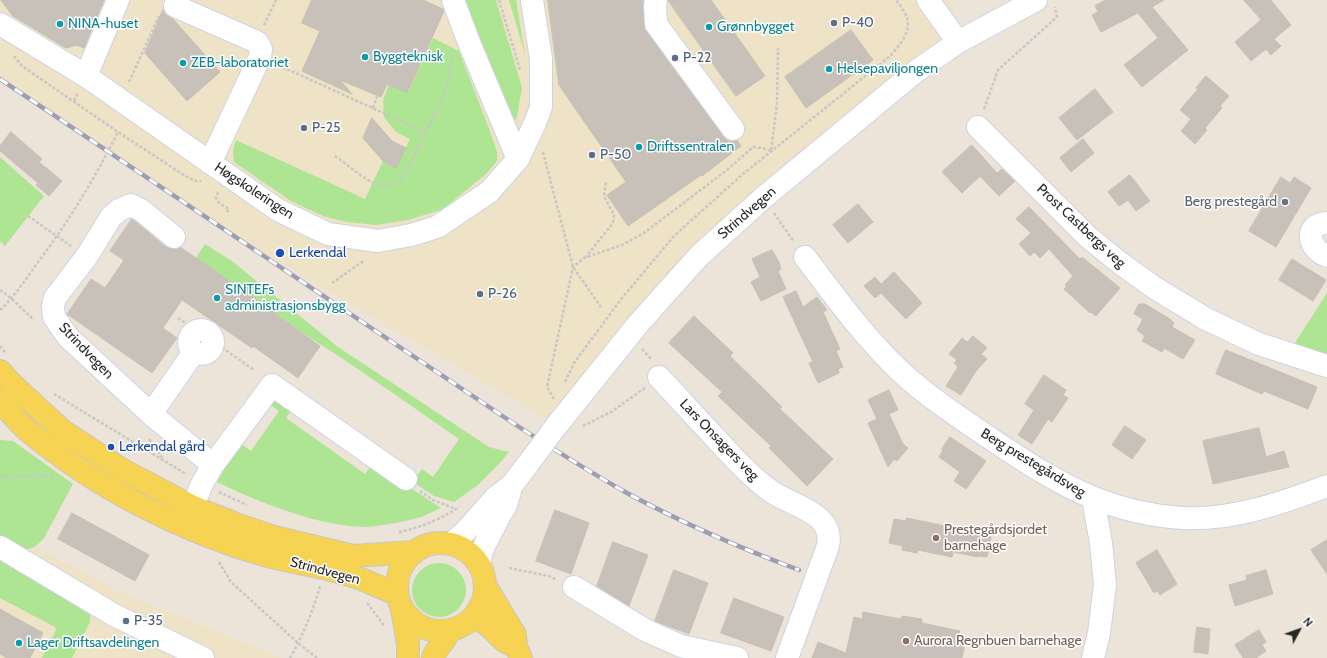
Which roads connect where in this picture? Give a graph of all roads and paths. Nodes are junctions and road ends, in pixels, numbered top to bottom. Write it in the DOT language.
graph roads {
  1 [pos="118,0"];
  2 [pos="276,0"];
  3 [pos="453,0"];
  4 [pos="499,0"];
  5 [pos="532,0"];
  6 [pos="656,0"];
  7 [pos="896,0"];
  8 [pos="928,0"];
  9 [pos="945,0"];
  10 [pos="1045,2"];
  11 [pos="168,9"];
  12 [pos="0,24"];
  13 [pos="958,42"];
  14 [pos="470,45"];
  15 [pos="778,48"];
  16 [pos="258,49"];
  17 [pos="13,56"];
  18 [pos="86,76"];
  19 [pos="522,76"];
  20 [pos="128,85"];
  21 [pos="377,96"];
  22 [pos="373,108"];
  23 [pos="978,127"];
  24 [pos="733,129"];
  25 [pos="118,132"];
  26 [pos="425,132"];
  27 [pos="541,148"];
  28 [pos="771,151"];
  29 [pos="335,156"];
  30 [pos="518,159"];
  31 [pos="210,162"];
  32 [pos="606,182"];
  33 [pos="220,203"];
  34 [pos="772,209"];
  35 [pos="227,212"];
  36 [pos="28,216"];
  37 [pos="1327,223"];
  38 [pos="174,237"];
  39 [pos="87,256"];
  40 [pos="1327,256"];
  41 [pos="584,258"];
  42 [pos="804,258"];
  43 [pos="573,267"];
  44 [pos="12,299"];
  45 [pos="601,307"];
  46 [pos="0,310"];
  47 [pos="178,318"];
  48 [pos="195,331"];
  49 [pos="0,346"];
  50 [pos="639,346"];
  51 [pos="203,348"];
  52 [pos="1327,366"];
  53 [pos="254,370"];
  54 [pos="659,377"];
  55 [pos="564,382"];
  56 [pos="3,388"];
  57 [pos="51,393"];
  58 [pos="558,395"];
  59 [pos="151,414"];
  60 [pos="567,427"];
  61 [pos="213,465"];
  62 [pos="59,476"];
  63 [pos="0,477"];
  64 [pos="406,479"];
  65 [pos="202,484"];
  66 [pos="512,485"];
  67 [pos="1327,486"];
  68 [pos="1093,498"];
  69 [pos="462,505"];
  70 [pos="252,507"];
  71 [pos="456,509"];
  72 [pos="189,517"];
  73 [pos="398,532"];
  74 [pos="452,544"];
  75 [pos="0,547"];
  76 [pos="413,552"];
  77 [pos="219,561"];
  78 [pos="479,565"];
  79 [pos="509,568"];
  80 [pos="321,582"];
  81 [pos="485,585"];
  82 [pos="574,587"];
  83 [pos="362,599"];
  84 [pos="399,602"];
  85 [pos="474,617"];
  86 [pos="451,630"];
  87 [pos="384,631"];
  88 [pos="298,643"];
  89 [pos="519,653"];
  90 [pos="203,658"];
  91 [pos="290,658"];
  92 [pos="317,658"];
  93 [pos="408,658"];
  94 [pos="433,658"];
  95 [pos="737,658"];
  96 [pos="787,658"];
  97 [pos="1093,658"];
  1 -- 18 [label="street"];
  2 -- 16 [label="path"];
  3 -- 14 [label="street"];
  4 -- 19 [label="path"];
  5 -- 30 [label="street, Høgskoleringen"];
  6 -- 24 [label="street"];
  7 -- 28 [label="path"];
  8 -- 13 [label="street"];
  9 -- 13 [label="street"];
  10 -- 13 [label="street, Strindvegen"];
  10 -- 23 [label="path"];
  11 -- 16 [label="street"];
  11 -- 20 [label="path"];
  12 -- 18 [label="street, Høgskoleringen"];
  13 -- 60 [label="street, Strindvegen"];
  14 -- 26 [label="path"];
  14 -- 30 [label="street"];
  15 -- 28 [label="path"];
  16 -- 22 [label="path"];
  16 -- 31 [label="street"];
  17 -- 25 [label="path"];
  18 -- 31 [label="street, Høgskoleringen"];
  21 -- 22 [label="path"];
  22 -- 26 [label="path"];
  23 -- 52 [label="street, Prost Castbergs veg"];
  26 -- 29 [label="path"];
  27 -- 43 [label="path"];
  28 -- 41 [label="path"];
  28 -- 55 [label="path"];
  30 -- 31 [label="street, Høgskoleringen"];
  32 -- 41 [label="path"];
  33 -- 35 [label="path"];
  34 -- 42 [label="path"];
  36 -- 39 [label="path"];
  37 -- 40 [label="street"];
  38 -- 39 [label="street, Strindvegen"];
  39 -- 59 [label="street, Strindvegen"];
  41 -- 43 [label="path"];
  42 -- 68 [label="street, Berg prestegårdsveg"];
  43 -- 45 [label="path"];
  43 -- 58 [label="path"];
  44 -- 46 [label="path"];
  47 -- 48 [label="path"];
  48 -- 51 [label="street"];
  49 -- 56 [label="path"];
  50 -- 54 [label="path"];
  51 -- 53 [label="path"];
  51 -- 59 [label="street"];
  54 -- 60 [label="path"];
  54 -- 96 [label="street, Lars Onsagers veg"];
  56 -- 72 [label="main road, Strindvegen"];
  57 -- 65 [label="path"];
  59 -- 61 [label="street, Strindvegen"];
  60 -- 66 [label="street, Strindvegen, bridge"];
  61 -- 64 [label="street"];
  61 -- 65 [label="street"];
  62 -- 63 [label="path"];
  64 -- 71 [label="path"];
  65 -- 70 [label="path"];
  65 -- 72 [label="street"];
  66 -- 74 [label="street, Strindvegen"];
  66 -- 78 [label="street, Strindvegen"];
  67 -- 68 [label="street, Berg prestegårdsveg"];
  68 -- 97 [label="street"];
  69 -- 71 [label="path"];
  71 -- 73 [label="path"];
  72 -- 76 [label="main road, Strindvegen"];
  72 -- 84 [label="main road, Strindvegen"];
  74 -- 76 [label="main road"];
  74 -- 78 [label="main road"];
  75 -- 90 [label="street"];
  76 -- 84 [label="main road"];
  77 -- 88 [label="path"];
  78 -- 81 [label="main road"];
  79 -- 82 [label="path"];
  80 -- 88 [label="path"];
  81 -- 85 [label="main road"];
  81 -- 89 [label="main road"];
  82 -- 95 [label="street"];
  83 -- 87 [label="path"];
  84 -- 86 [label="main road"];
  84 -- 93 [label="main road"];
  85 -- 86 [label="main road"];
  85 -- 89 [label="main road"];
  86 -- 94 [label="main road"];
  88 -- 91 [label="path"];
  88 -- 92 [label="path"];
}
